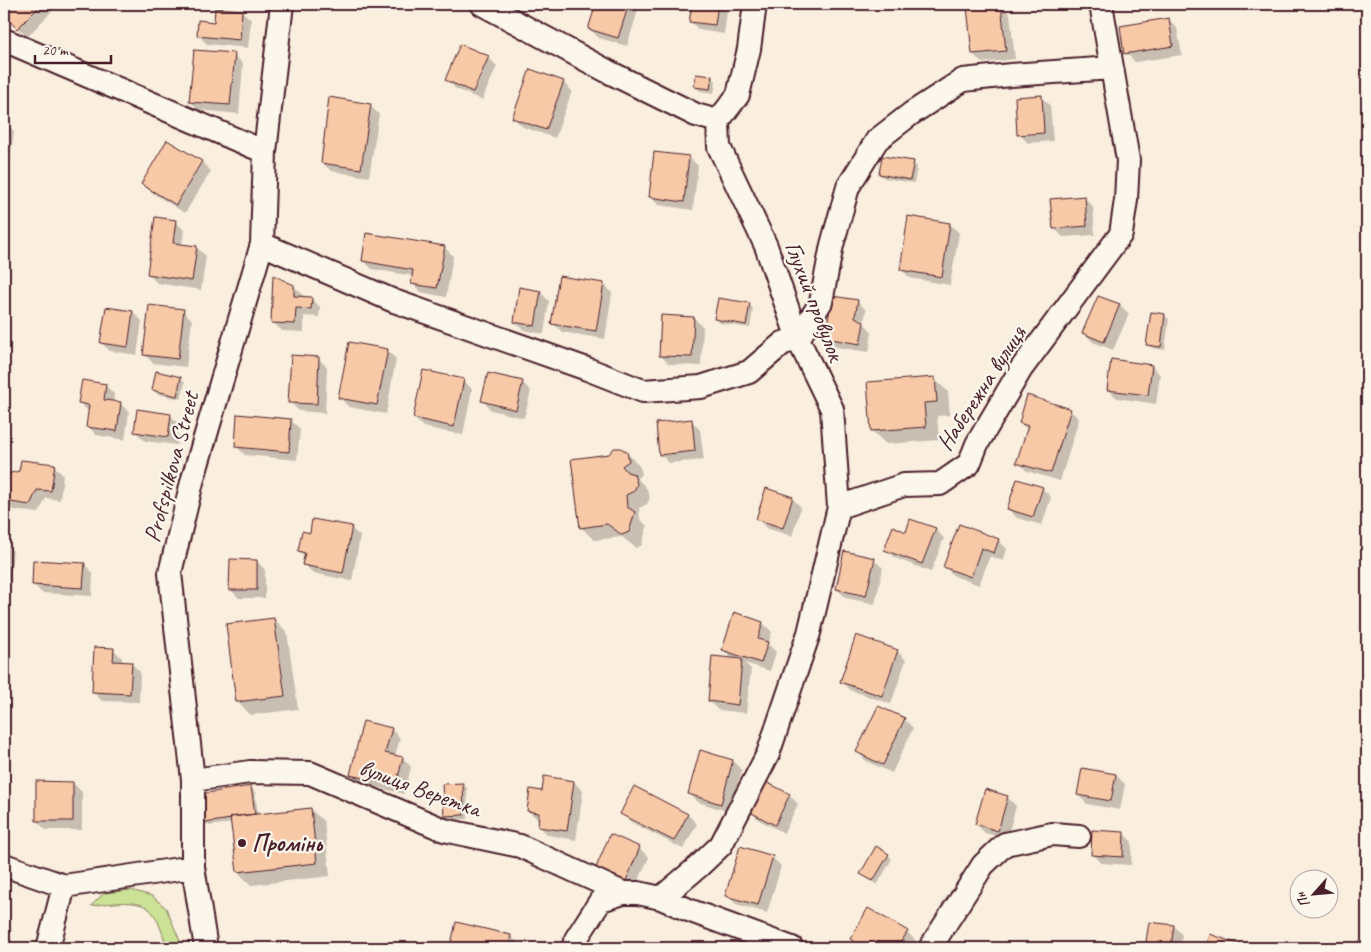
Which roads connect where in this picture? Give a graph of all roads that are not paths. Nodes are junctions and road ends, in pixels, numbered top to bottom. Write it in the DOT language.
graph roads {
  1 [pos="282,4"];
  2 [pos="482,4"];
  3 [pos="755,4"];
  4 [pos="1101,4"];
  5 [pos="4,40"];
  6 [pos="1112,68"];
  7 [pos="718,121"];
  8 [pos="265,152"];
  9 [pos="262,244"];
  10 [pos="798,339"];
  11 [pos="839,507"];
  12 [pos="193,780"];
  13 [pos="1079,836"];
  14 [pos="4,865"];
  15 [pos="193,867"];
  16 [pos="64,886"];
  17 [pos="630,893"];
  18 [pos="661,898"];
  19 [pos="48,948"];
  20 [pos="206,948"];
  21 [pos="573,948"];
  22 [pos="792,948"];
  23 [pos="930,948"];
  1 -- 8 [label="street, Profspilkova Street"];
  2 -- 7 [label="street"];
  3 -- 7 [label="street"];
  4 -- 6 [label="street, Набережна вулиця"];
  5 -- 8 [label="street"];
  6 -- 10 [label="street"];
  6 -- 11 [label="street, Набережна вулиця"];
  7 -- 10 [label="street, Глухий провулок"];
  8 -- 9 [label="street, Profspilkova Street"];
  9 -- 10 [label="street"];
  9 -- 12 [label="street, Profspilkova Street"];
  10 -- 11 [label="street, Глухий провулок"];
  11 -- 18 [label="street"];
  12 -- 15 [label="street, Profspilkova Street"];
  12 -- 17 [label="street, вулиця Веретка"];
  13 -- 23 [label="street"];
  14 -- 16 [label="street"];
  15 -- 16 [label="street"];
  15 -- 20 [label="street, Profspilkova Street"];
  16 -- 19 [label="street"];
  17 -- 18 [label="street, вулиця Веретка"];
  17 -- 21 [label="street"];
  18 -- 22 [label="street, вулиця Веретка"];
}
